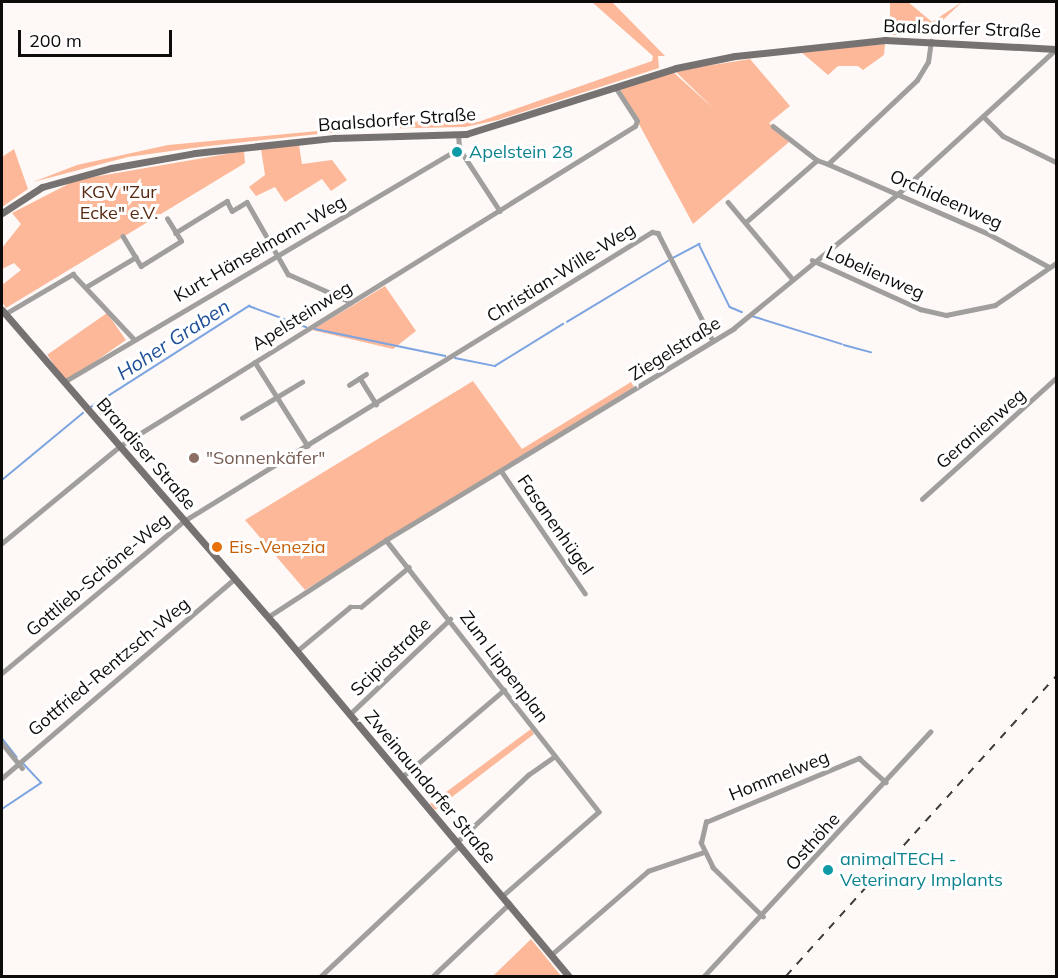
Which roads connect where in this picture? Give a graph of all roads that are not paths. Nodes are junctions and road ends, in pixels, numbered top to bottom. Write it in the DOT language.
graph roads {
  1 [pos="931,41"];
  2 [pos="1056,49"];
  3 [pos="615,87"];
  4 [pos="983,116"];
  5 [pos="773,126"];
  6 [pos="458,135"];
  7 [pos="459,148"];
  8 [pos="817,160"];
  9 [pos="1056,162"];
  10 [pos="828,164"];
  11 [pos="899,193"];
  12 [pos="728,202"];
  13 [pos="500,211"];
  14 [pos="2,213"];
  15 [pos="166,219"];
  16 [pos="746,222"];
  17 [pos="175,233"];
  18 [pos="123,236"];
  19 [pos="277,255"];
  20 [pos="136,257"];
  21 [pos="812,260"];
  22 [pos="1056,263"];
  23 [pos="1049,267"];
  24 [pos="791,277"];
  25 [pos="86,287"];
  26 [pos="351,302"];
  27 [pos="3,312"];
  28 [pos="133,339"];
  29 [pos="713,341"];
  30 [pos="255,362"];
  31 [pos="366,374"];
  32 [pos="360,378"];
  33 [pos="1056,378"];
  34 [pos="64,382"];
  35 [pos="302,382"];
  36 [pos="349,385"];
  37 [pos="278,397"];
  38 [pos="376,404"];
  39 [pos="242,418"];
  40 [pos="120,446"];
  41 [pos="308,446"];
  42 [pos="502,472"];
  43 [pos="922,499"];
  44 [pos="184,521"];
  45 [pos="386,540"];
  46 [pos="2,543"];
  47 [pos="409,567"];
  48 [pos="234,579"];
  49 [pos="585,593"];
  50 [pos="268,617"];
  51 [pos="450,620"];
  52 [pos="297,651"];
  53 [pos="2,673"];
  54 [pos="504,690"];
  55 [pos="350,714"];
  56 [pos="930,732"];
  57 [pos="2,743"];
  58 [pos="554,757"];
  59 [pos="17,762"];
  60 [pos="22,768"];
  61 [pos="402,777"];
  62 [pos="2,778"];
  63 [pos="886,782"];
  64 [pos="458,843"];
  65 [pos="704,852"];
  66 [pos="503,896"];
  67 [pos="509,904"];
  68 [pos="763,917"];
  69 [pos="551,955"];
  70 [pos="716,969"];
  71 [pos="321,976"];
  72 [pos="433,976"];
  73 [pos="569,976"];
  74 [pos="704,976"];
  75 [pos="715,976"];
  1 -- 2 [label="main road, Baalsdorfer Straße"];
  1 -- 3 [label="main road, Baalsdorfer Straße"];
  1 -- 10 [label="street"];
  2 -- 4 [label="street, Ziegelstraße"];
  3 -- 6 [label="main road, Baalsdorfer Straße"];
  3 -- 13 [label="street, Apelsteinweg"];
  4 -- 9 [label="street"];
  4 -- 11 [label="street, Ziegelstraße"];
  5 -- 8 [label="street"];
  6 -- 7 [label="street"];
  6 -- 14 [label="main road, Baalsdorfer Straße"];
  7 -- 13 [label="street"];
  7 -- 19 [label="street, Kurt-Hänselmann-Weg"];
  8 -- 10 [label="street, Orchideenweg"];
  8 -- 16 [label="street"];
  10 -- 11 [label="street, Orchideenweg"];
  11 -- 21 [label="street, Ziegelstraße"];
  11 -- 23 [label="street, Orchideenweg"];
  12 -- 16 [label="street"];
  13 -- 26 [label="street, Apelsteinweg"];
  15 -- 17 [label="street"];
  16 -- 24 [label="street"];
  17 -- 19 [label="street"];
  17 -- 20 [label="street"];
  18 -- 20 [label="street"];
  19 -- 26 [label="street"];
  19 -- 28 [label="street, Kurt-Hänselmann-Weg"];
  20 -- 25 [label="street"];
  21 -- 23 [label="street, Lobelienweg"];
  21 -- 24 [label="street, Ziegelstraße"];
  22 -- 23 [label="street, Lobelienweg"];
  24 -- 29 [label="street, Ziegelstraße"];
  25 -- 27 [label="street"];
  25 -- 28 [label="street"];
  26 -- 30 [label="street, Apelsteinweg"];
  27 -- 34 [label="main road, Brandiser Straße"];
  28 -- 34 [label="street, Kurt-Hänselmann-Weg"];
  29 -- 38 [label="street, Christian-Wille-Weg"];
  29 -- 42 [label="street, Ziegelstraße"];
  30 -- 37 [label="street"];
  30 -- 40 [label="street, Apelsteinweg"];
  31 -- 32 [label="street"];
  32 -- 36 [label="street"];
  32 -- 38 [label="street"];
  33 -- 43 [label="street, Geranienweg"];
  34 -- 40 [label="main road, Brandiser Straße"];
  35 -- 37 [label="street"];
  37 -- 39 [label="street"];
  37 -- 41 [label="street"];
  38 -- 41 [label="street, Christian-Wille-Weg"];
  40 -- 44 [label="main road, Brandiser Straße"];
  40 -- 46 [label="street, Apelsteinweg"];
  41 -- 44 [label="street, Christian-Wille-Weg"];
  42 -- 45 [label="street, Ziegelstraße"];
  42 -- 49 [label="street, Fasanenhügel"];
  44 -- 48 [label="main road, Brandiser Straße"];
  44 -- 53 [label="street, Gottlieb-Schöne-Weg"];
  45 -- 47 [label="street, Zum Lippenplan"];
  45 -- 50 [label="street, Ziegelstraße"];
  47 -- 51 [label="street, Zum Lippenplan"];
  47 -- 52 [label="street"];
  48 -- 50 [label="main road, Brandiser Straße"];
  48 -- 59 [label="street, Gottfried-Rentzsch-Weg"];
  50 -- 52 [label="main road, Zweinaundorfer Straße"];
  51 -- 54 [label="street, Zum Lippenplan"];
  51 -- 55 [label="street, Scipiostraße"];
  52 -- 55 [label="main road, Zweinaundorfer Straße"];
  54 -- 58 [label="street, Zum Lippenplan"];
  54 -- 61 [label="street"];
  55 -- 61 [label="main road, Zweinaundorfer Straße"];
  56 -- 63 [label="street, Osthöhe"];
  57 -- 59 [label="street"];
  58 -- 64 [label="street"];
  58 -- 66 [label="street, Zum Lippenplan"];
  59 -- 60 [label="street"];
  59 -- 62 [label="street, Gottfried-Rentzsch-Weg"];
  61 -- 64 [label="main road, Zweinaundorfer Straße"];
  63 -- 65 [label="street, Hommelweg"];
  63 -- 68 [label="street, Osthöhe"];
  64 -- 66 [label="main road, Zweinaundorfer Straße"];
  64 -- 71 [label="street"];
  65 -- 68 [label="street"];
  65 -- 69 [label="street"];
  66 -- 67 [label="main road, Zweinaundorfer Straße"];
  67 -- 69 [label="main road, Zweinaundorfer Straße"];
  67 -- 72 [label="street"];
  68 -- 70 [label="street, Osthöhe"];
  69 -- 73 [label="main road, Zweinaundorfer Straße"];
  70 -- 74 [label="street, Osthöhe"];
  70 -- 75 [label="street"];
}
